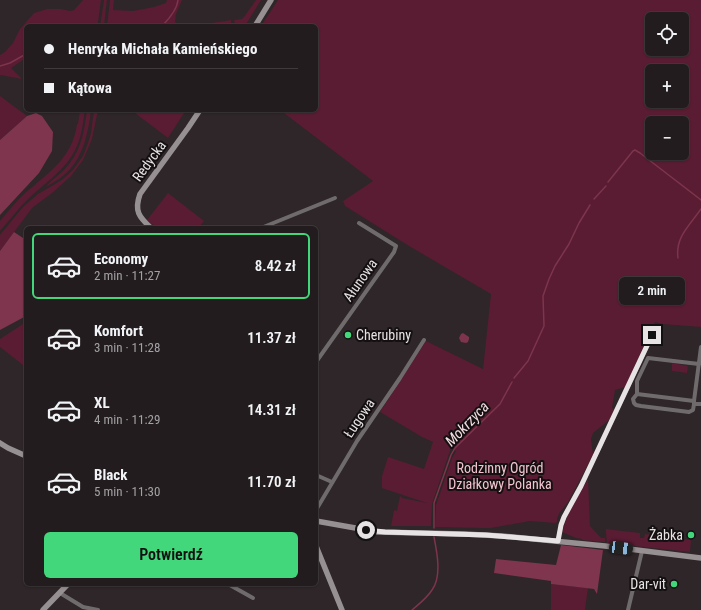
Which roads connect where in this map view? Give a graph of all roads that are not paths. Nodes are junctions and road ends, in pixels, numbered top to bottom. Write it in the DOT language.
graph roads {
  1 [pos="272,0"];
  2 [pos="256,24"];
  3 [pos="199,112"];
  4 [pos="335,198"];
  5 [pos="359,223"];
  6 [pos="149,226"];
  7 [pos="266,226"];
  8 [pos="656,328"];
  9 [pos="424,340"];
  10 [pos="701,347"];
  11 [pos="318,359"];
  12 [pos="699,364"];
  13 [pos="637,394"];
  14 [pos="694,402"];
  15 [pos="701,404"];
  16 [pos="0,443"];
  17 [pos="24,455"];
  18 [pos="318,476"];
  19 [pos="332,482"];
  20 [pos="318,506"];
  21 [pos="318,521"];
  22 [pos="558,541"];
  23 [pos="318,551"];
  24 [pos="642,551"];
  25 [pos="701,558"];
  26 [pos="66,586"];
  27 [pos="232,586"];
  28 [pos="60,593"];
  29 [pos="253,598"];
  30 [pos="43,610"];
  31 [pos="98,610"];
  32 [pos="342,610"];
  33 [pos="628,610"];
  1 -- 2 [label="street"];
  3 -- 6 [label="street, Redycka"];
  4 -- 7 [label="street"];
  5 -- 11 [label="street, Ałunowa"];
  8 -- 22 [label="street"];
  9 -- 19 [label="street, Ługowa"];
  10 -- 12 [label="street"];
  12 -- 13 [label="street"];
  12 -- 14 [label="street"];
  13 -- 14 [label="street"];
  13 -- 14 [label="street"];
  14 -- 15 [label="street"];
  16 -- 17 [label="street"];
  18 -- 19 [label="street"];
  19 -- 20 [label="street, Ługowa"];
  21 -- 22 [label="street"];
  22 -- 24 [label="street"];
  23 -- 32 [label="street"];
  24 -- 25 [label="street"];
  24 -- 33 [label="street"];
  26 -- 28 [label="street"];
  27 -- 29 [label="street"];
  28 -- 30 [label="street"];
  28 -- 31 [label="street"];
}
